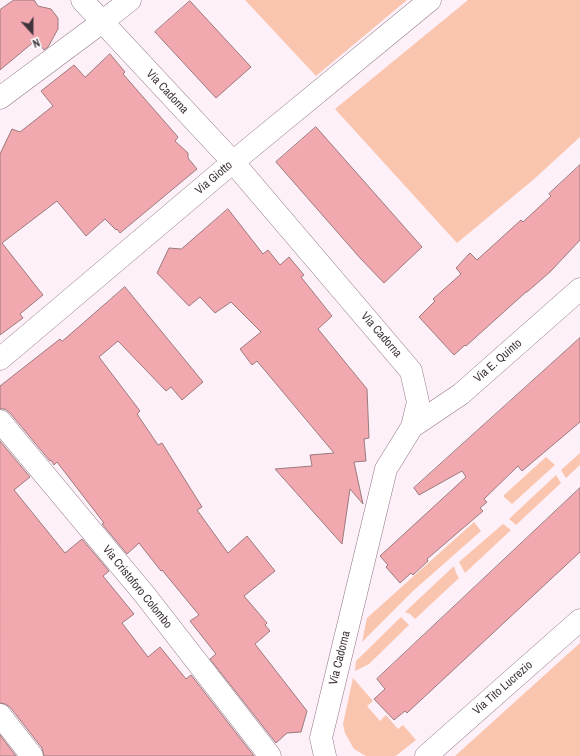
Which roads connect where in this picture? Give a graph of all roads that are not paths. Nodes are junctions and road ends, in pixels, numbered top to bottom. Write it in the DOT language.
graph roads {
  1 [pos="82,0"];
  2 [pos="130,0"];
  3 [pos="430,0"];
  4 [pos="102,22"];
  5 [pos="0,98"];
  6 [pos="233,162"];
  7 [pos="580,289"];
  8 [pos="0,359"];
  9 [pos="0,421"];
  10 [pos="412,426"];
  11 [pos="580,620"];
  12 [pos="0,715"];
  13 [pos="32,756"];
  14 [pos="270,756"];
  15 [pos="325,756"];
  16 [pos="336,756"];
  17 [pos="344,756"];
  18 [pos="426,756"];
  1 -- 4 [label="street, Via Cadorna"];
  2 -- 4 [label="street"];
  3 -- 6 [label="street, Via Giotto"];
  4 -- 5 [label="street"];
  4 -- 6 [label="street, Via Cadorna"];
  6 -- 8 [label="street, Via Giotto"];
  6 -- 10 [label="street, Via Cadorna"];
  7 -- 10 [label="street, Via E. Quinto"];
  9 -- 14 [label="street, Via Cristoforo Colombo"];
  10 -- 15 [label="street, Via Cadorna"];
  11 -- 18 [label="street, Via Tito Lucrezio"];
  12 -- 13 [label="street"];
  16 -- 17 [label="street"];
}
